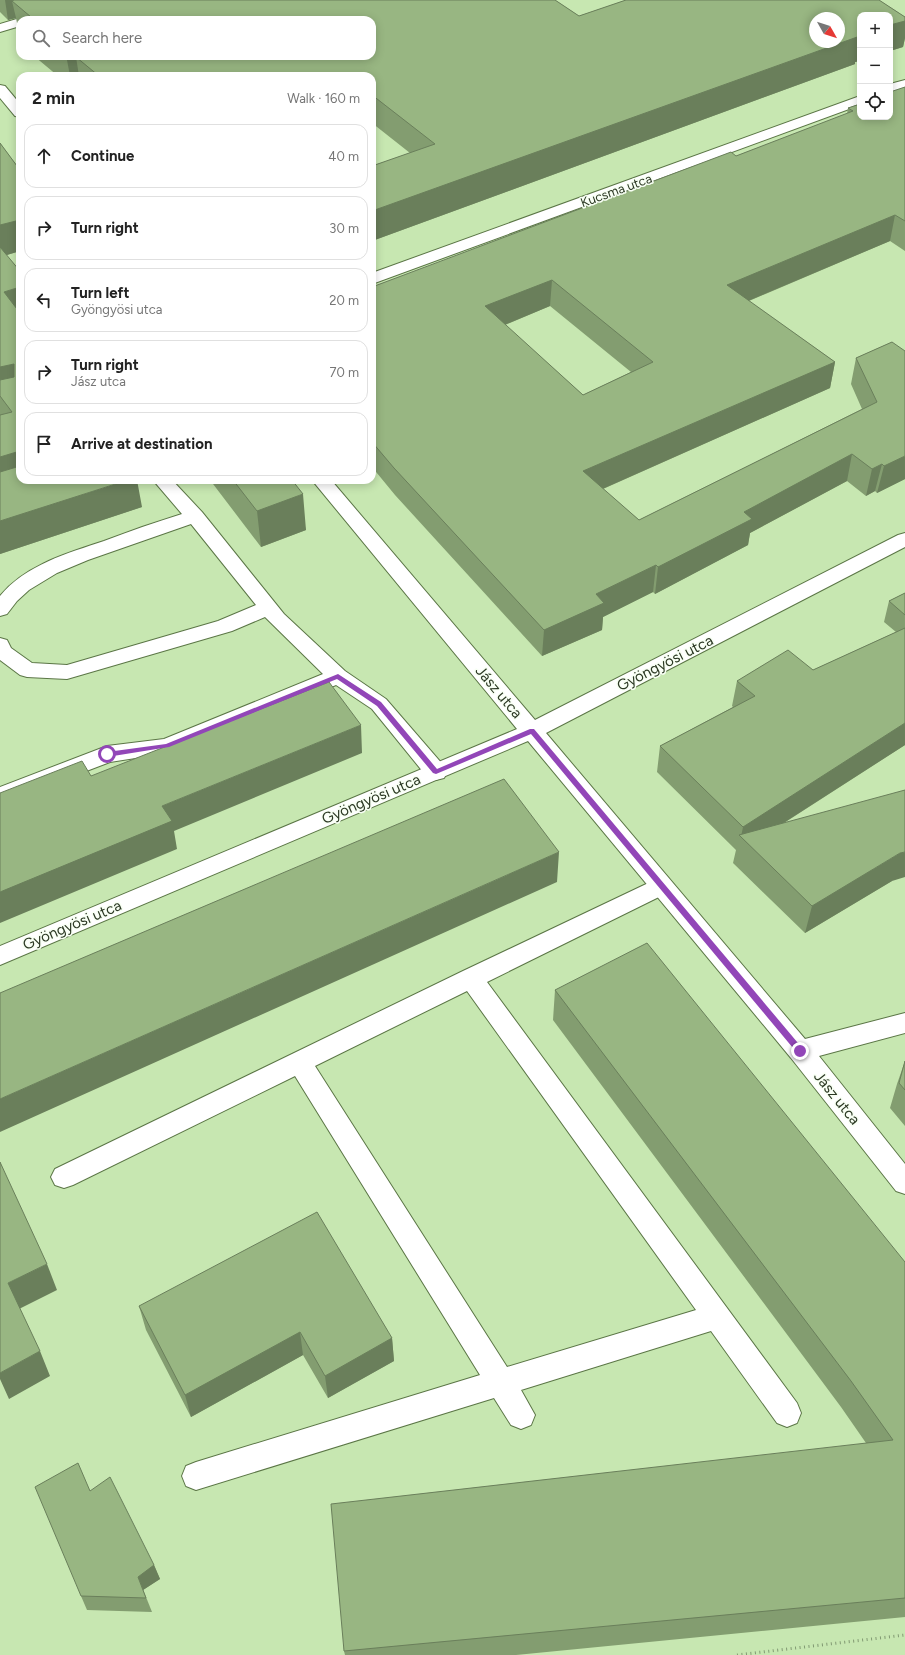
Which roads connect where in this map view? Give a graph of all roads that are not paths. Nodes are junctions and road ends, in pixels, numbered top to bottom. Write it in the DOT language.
graph roads {
  1 [pos="16,23"];
  2 [pos="0,28"];
  3 [pos="905,84"];
  4 [pos="893,88"];
  5 [pos="0,89"];
  6 [pos="857,101"];
  7 [pos="16,108"];
  8 [pos="376,278"];
  9 [pos="166,484"];
  10 [pos="324,484"];
  11 [pos="195,516"];
  12 [pos="905,539"];
  13 [pos="268,608"];
  14 [pos="0,609"];
  15 [pos="0,645"];
  16 [pos="338,676"];
  17 [pos="532,731"];
  18 [pos="436,772"];
  19 [pos="0,796"];
  20 [pos="661,886"];
  21 [pos="0,956"];
  22 [pos="471,978"];
  23 [pos="905,1022"];
  24 [pos="800,1051"];
  25 [pos="299,1062"];
  26 [pos="64,1177"];
  27 [pos="905,1182"];
  28 [pos="717,1316"];
  29 [pos="501,1383"];
  30 [pos="787,1413"];
  31 [pos="521,1415"];
  32 [pos="196,1476"];
  1 -- 2 [label="street"];
  3 -- 4 [label="street"];
  5 -- 7 [label="street"];
  6 -- 8 [label="street, Kucsma utca"];
  9 -- 11 [label="street"];
  10 -- 17 [label="street, Jász utca"];
  11 -- 13 [label="street"];
  11 -- 14 [label="street"];
  12 -- 17 [label="street, Gyöngyösi utca"];
  13 -- 15 [label="street"];
  13 -- 16 [label="street"];
  16 -- 18 [label="street"];
  16 -- 19 [label="street"];
  17 -- 18 [label="street, Gyöngyösi utca"];
  17 -- 20 [label="street, Jász utca"];
  18 -- 21 [label="street, Gyöngyösi utca"];
  20 -- 22 [label="street"];
  20 -- 24 [label="street, Jász utca"];
  22 -- 25 [label="street"];
  22 -- 28 [label="street"];
  23 -- 24 [label="street"];
  24 -- 27 [label="street, Jász utca"];
  25 -- 26 [label="street"];
  25 -- 29 [label="street"];
  28 -- 29 [label="street"];
  28 -- 30 [label="street"];
  29 -- 31 [label="street"];
  29 -- 32 [label="street"];
}
